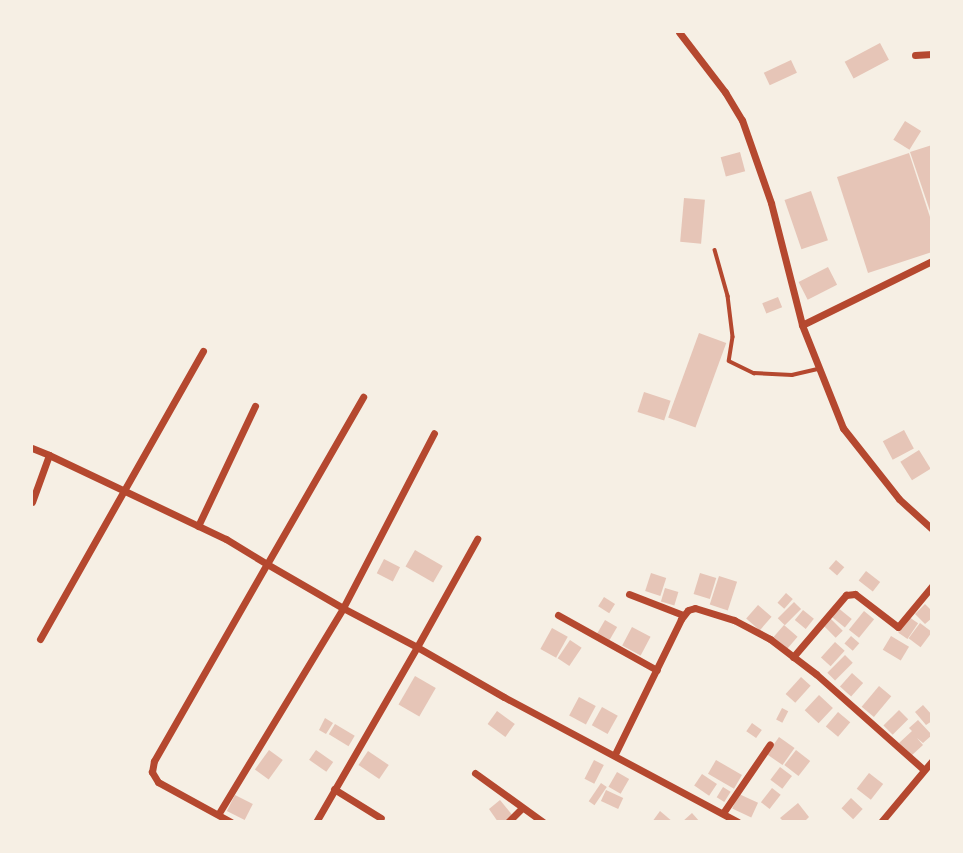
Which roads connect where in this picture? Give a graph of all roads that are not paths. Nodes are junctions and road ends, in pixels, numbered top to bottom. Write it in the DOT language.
graph roads {
  1 [pos="679,32"];
  2 [pos="932,54"];
  3 [pos="915,55"];
  4 [pos="715,250"];
  5 [pos="932,261"];
  6 [pos="802,325"];
  7 [pos="204,351"];
  8 [pos="817,369"];
  9 [pos="363,397"];
  10 [pos="255,406"];
  11 [pos="434,433"];
  12 [pos="32,448"];
  13 [pos="49,456"];
  14 [pos="125,490"];
  15 [pos="32,502"];
  16 [pos="198,526"];
  17 [pos="932,529"];
  18 [pos="477,539"];
  19 [pos="267,564"];
  20 [pos="932,586"];
  21 [pos="629,594"];
  22 [pos="343,608"];
  23 [pos="558,615"];
  24 [pos="683,615"];
  25 [pos="40,639"];
  26 [pos="417,646"];
  27 [pos="793,657"];
  28 [pos="657,670"];
  29 [pos="770,744"];
  30 [pos="615,754"];
  31 [pos="932,761"];
  32 [pos="923,770"];
  33 [pos="475,773"];
  34 [pos="334,789"];
  35 [pos="521,809"];
  36 [pos="219,813"];
  37 [pos="723,813"];
  38 [pos="381,818"];
  39 [pos="231,821"];
  40 [pos="316,821"];
  41 [pos="508,821"];
  42 [pos="543,821"];
  43 [pos="738,821"];
  44 [pos="881,821"];
  1 -- 6 [label="street"];
  2 -- 3 [label="street"];
  4 -- 8 [label="lane"];
  5 -- 6 [label="street"];
  6 -- 8 [label="street"];
  7 -- 14 [label="street"];
  8 -- 17 [label="street"];
  9 -- 19 [label="street"];
  10 -- 16 [label="street"];
  11 -- 22 [label="street"];
  12 -- 13 [label="street"];
  13 -- 14 [label="street"];
  13 -- 15 [label="street"];
  14 -- 16 [label="street"];
  14 -- 25 [label="street"];
  16 -- 19 [label="street"];
  18 -- 26 [label="street"];
  19 -- 22 [label="street"];
  19 -- 36 [label="street"];
  20 -- 27 [label="street"];
  21 -- 24 [label="street"];
  22 -- 26 [label="street"];
  22 -- 36 [label="street"];
  23 -- 28 [label="street"];
  24 -- 27 [label="street"];
  24 -- 28 [label="street"];
  26 -- 30 [label="street"];
  26 -- 34 [label="street"];
  27 -- 32 [label="street"];
  28 -- 30 [label="street"];
  29 -- 37 [label="street"];
  30 -- 37 [label="street"];
  31 -- 32 [label="street"];
  32 -- 44 [label="street"];
  33 -- 35 [label="street"];
  34 -- 38 [label="street"];
  34 -- 40 [label="street"];
  35 -- 41 [label="street"];
  35 -- 42 [label="street"];
  36 -- 39 [label="street"];
  37 -- 43 [label="street"];
}
